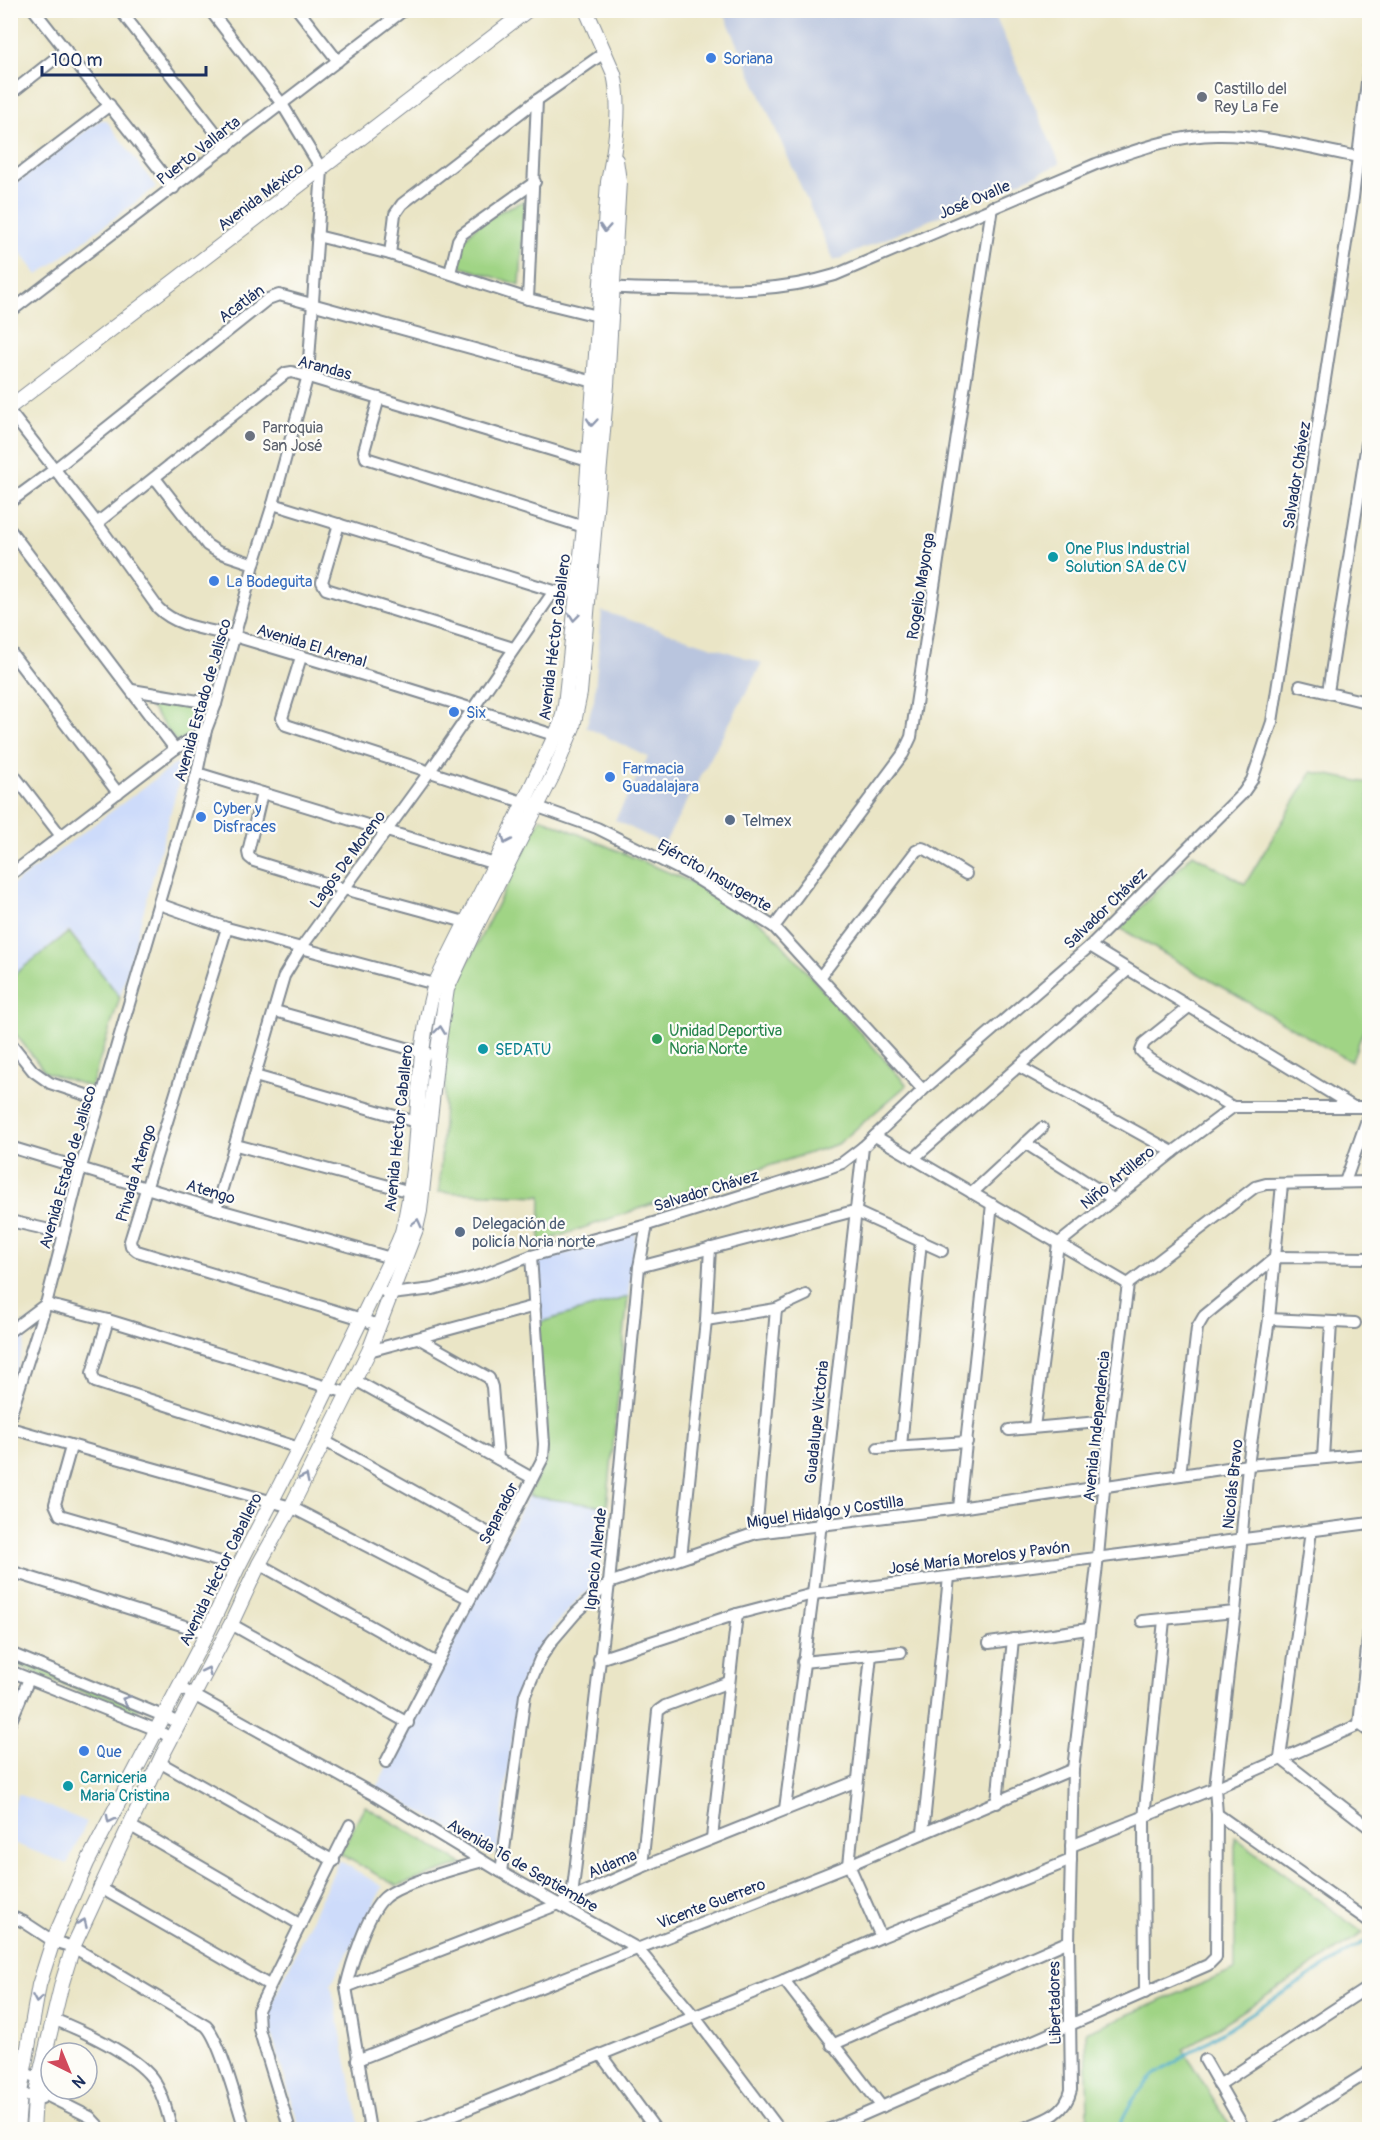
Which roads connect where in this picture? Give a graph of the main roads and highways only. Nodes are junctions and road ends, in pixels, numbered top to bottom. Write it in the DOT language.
graph roads {
  1 [pos="528,10"];
  2 [pos="586,10"];
  3 [pos="601,384"];
  4 [pos="10,407"];
  5 [pos="590,526"];
  6 [pos="564,729"];
  7 [pos="470,925"];
  8 [pos="416,1193"];
  9 [pos="398,1260"];
  10 [pos="122,1796"];
  11 [pos="137,1806"];
  12 [pos="17,2069"];
  13 [pos="15,2090"];
  14 [pos="17,2130"];
  15 [pos="33,2130"];
  1 -- 4 [label="main road, Avenida México"];
  2 -- 3 [label="main road, Avenida Héctor Caballero"];
  3 -- 5 [label="main road, Avenida Héctor Caballero"];
  3 -- 5 [label="main road, Avenida Héctor Caballero, one-way"];
  5 -- 6 [label="main road, Avenida Héctor Caballero"];
  6 -- 7 [label="main road, Avenida Héctor Caballero, one-way"];
  6 -- 7 [label="main road, Avenida Héctor Caballero"];
  8 -- 7 [label="main road, Avenida Héctor Caballero, one-way"];
  7 -- 8 [label="main road, Avenida Héctor Caballero"];
  8 -- 9 [label="main road, Avenida Héctor Caballero"];
  9 -- 10 [label="main road, Avenida Héctor Caballero"];
  11 -- 9 [label="main road, Avenida Héctor Caballero, one-way"];
  10 -- 11 [label="main road"];
  10 -- 12 [label="main road, Avenida Héctor Caballero, one-way"];
  15 -- 11 [label="main road, Avenida Héctor Caballero, one-way"];
  12 -- 13 [label="main road, Avenida Héctor Caballero"];
  13 -- 14 [label="main road, Avenida Héctor Caballero"];
}
